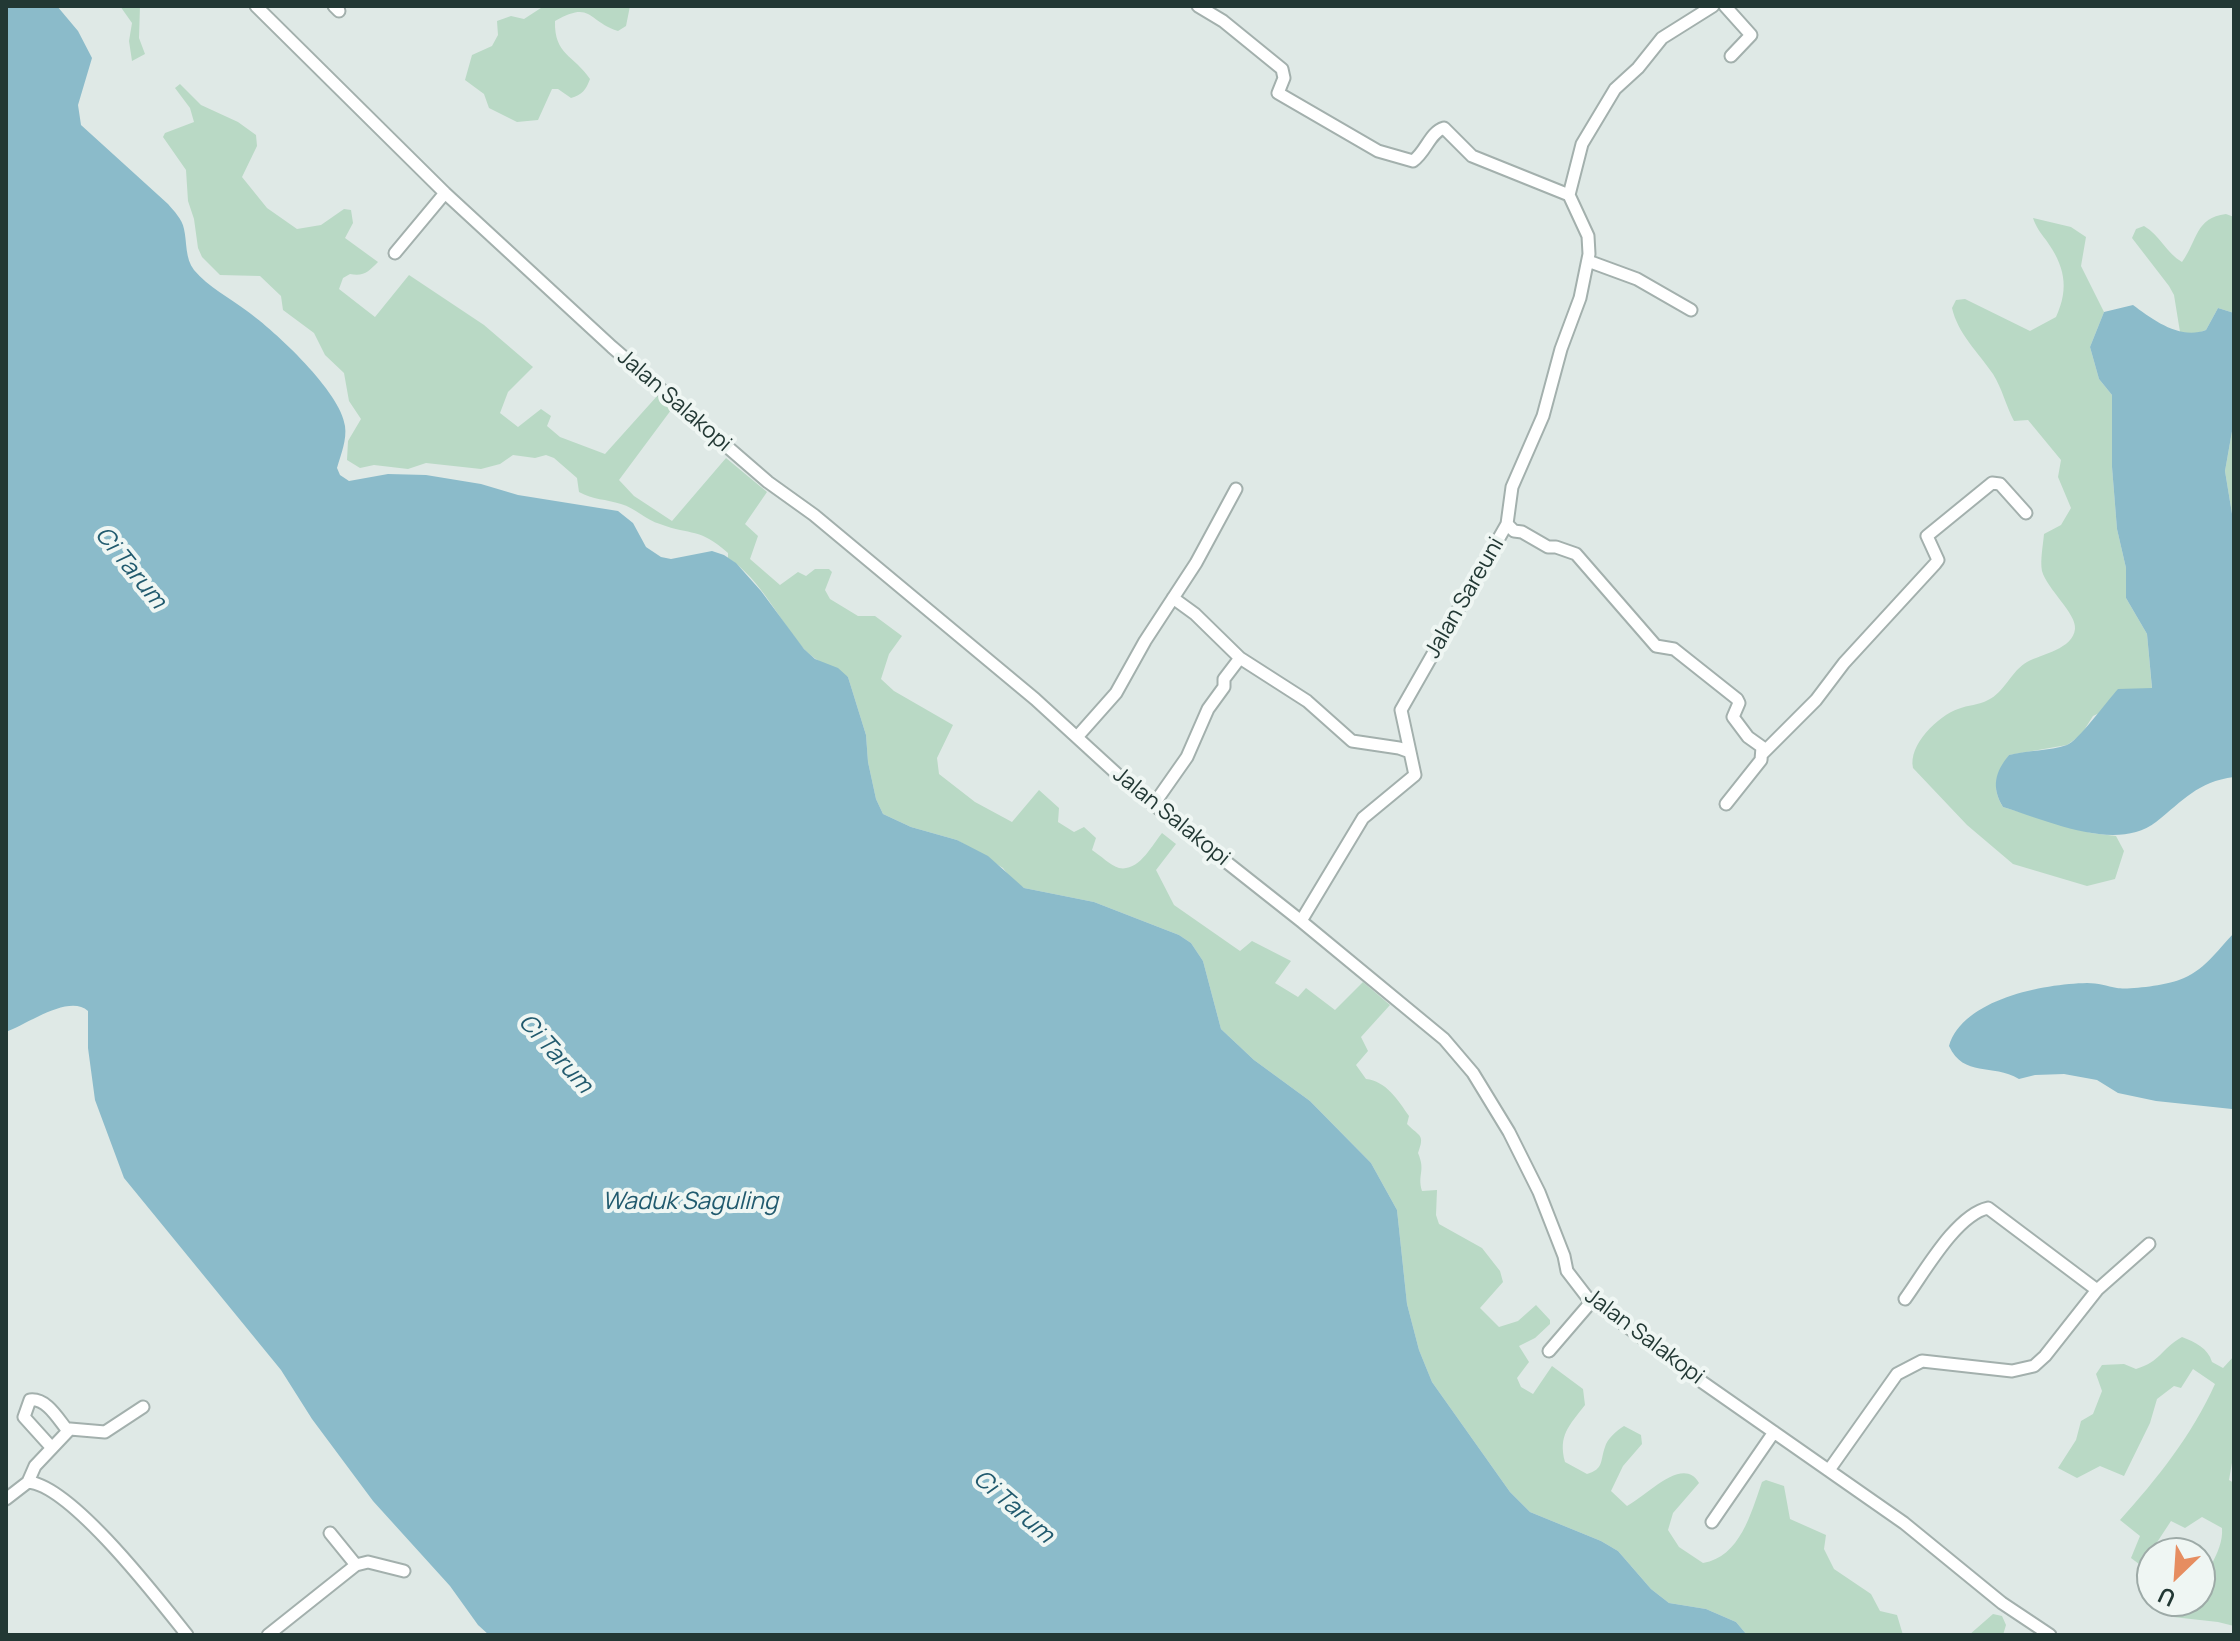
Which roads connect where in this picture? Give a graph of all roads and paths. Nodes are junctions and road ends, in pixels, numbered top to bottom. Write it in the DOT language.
graph roads {
  1 [pos="256,6"];
  2 [pos="1198,6"];
  3 [pos="1713,6"];
  4 [pos="1725,6"];
  5 [pos="1731,56"];
  6 [pos="445,193"];
  7 [pos="1569,195"];
  8 [pos="395,253"];
  9 [pos="1588,261"];
  10 [pos="1691,310"];
  11 [pos="1236,489"];
  12 [pos="2026,513"];
  13 [pos="1507,524"];
  14 [pos="1173,598"];
  15 [pos="1240,658"];
  16 [pos="1077,737"];
  17 [pos="1410,752"];
  18 [pos="1763,753"];
  19 [pos="1154,804"];
  20 [pos="1726,804"];
  21 [pos="1301,921"];
  22 [pos="2149,1244"];
  23 [pos="2097,1290"];
  24 [pos="1905,1299"];
  25 [pos="1592,1301"];
  26 [pos="1549,1351"];
  27 [pos="143,1407"];
  28 [pos="68,1431"];
  29 [pos="1774,1432"];
  30 [pos="52,1448"];
  31 [pos="1829,1470"];
  32 [pos="28,1482"];
  33 [pos="6,1499"];
  34 [pos="1712,1522"];
  35 [pos="330,1533"];
  36 [pos="356,1565"];
  37 [pos="404,1571"];
  38 [pos="187,1635"];
  39 [pos="268,1635"];
  40 [pos="2050,1635"];
  1 -- 6 [label="street, Jalan Salakopi"];
  2 -- 7 [label="street"];
  3 -- 7 [label="street"];
  4 -- 5 [label="street"];
  6 -- 8 [label="street"];
  6 -- 16 [label="street, Jalan Salakopi"];
  7 -- 9 [label="street, Jalan Sareuni"];
  9 -- 10 [label="street"];
  9 -- 13 [label="street, Jalan Sareuni"];
  11 -- 14 [label="street"];
  12 -- 18 [label="street"];
  13 -- 17 [label="street, Jalan Sareuni"];
  13 -- 18 [label="street"];
  14 -- 15 [label="street"];
  14 -- 16 [label="street"];
  15 -- 17 [label="street"];
  15 -- 19 [label="street"];
  16 -- 19 [label="street, Jalan Salakopi"];
  17 -- 21 [label="street, Jalan Sareuni"];
  18 -- 20 [label="street"];
  19 -- 21 [label="street, Jalan Salakopi"];
  21 -- 25 [label="street, Jalan Salakopi"];
  22 -- 23 [label="street"];
  23 -- 24 [label="street"];
  23 -- 31 [label="street"];
  25 -- 26 [label="street"];
  25 -- 29 [label="street, Jalan Salakopi"];
  27 -- 28 [label="street"];
  28 -- 30 [label="street"];
  28 -- 30 [label="street"];
  29 -- 31 [label="street, Jalan Salakopi"];
  29 -- 34 [label="street"];
  30 -- 32 [label="street"];
  31 -- 40 [label="street, Jalan Salakopi"];
  32 -- 33 [label="street"];
  32 -- 38 [label="street"];
  35 -- 36 [label="street"];
  36 -- 37 [label="street"];
  36 -- 39 [label="street"];
}
